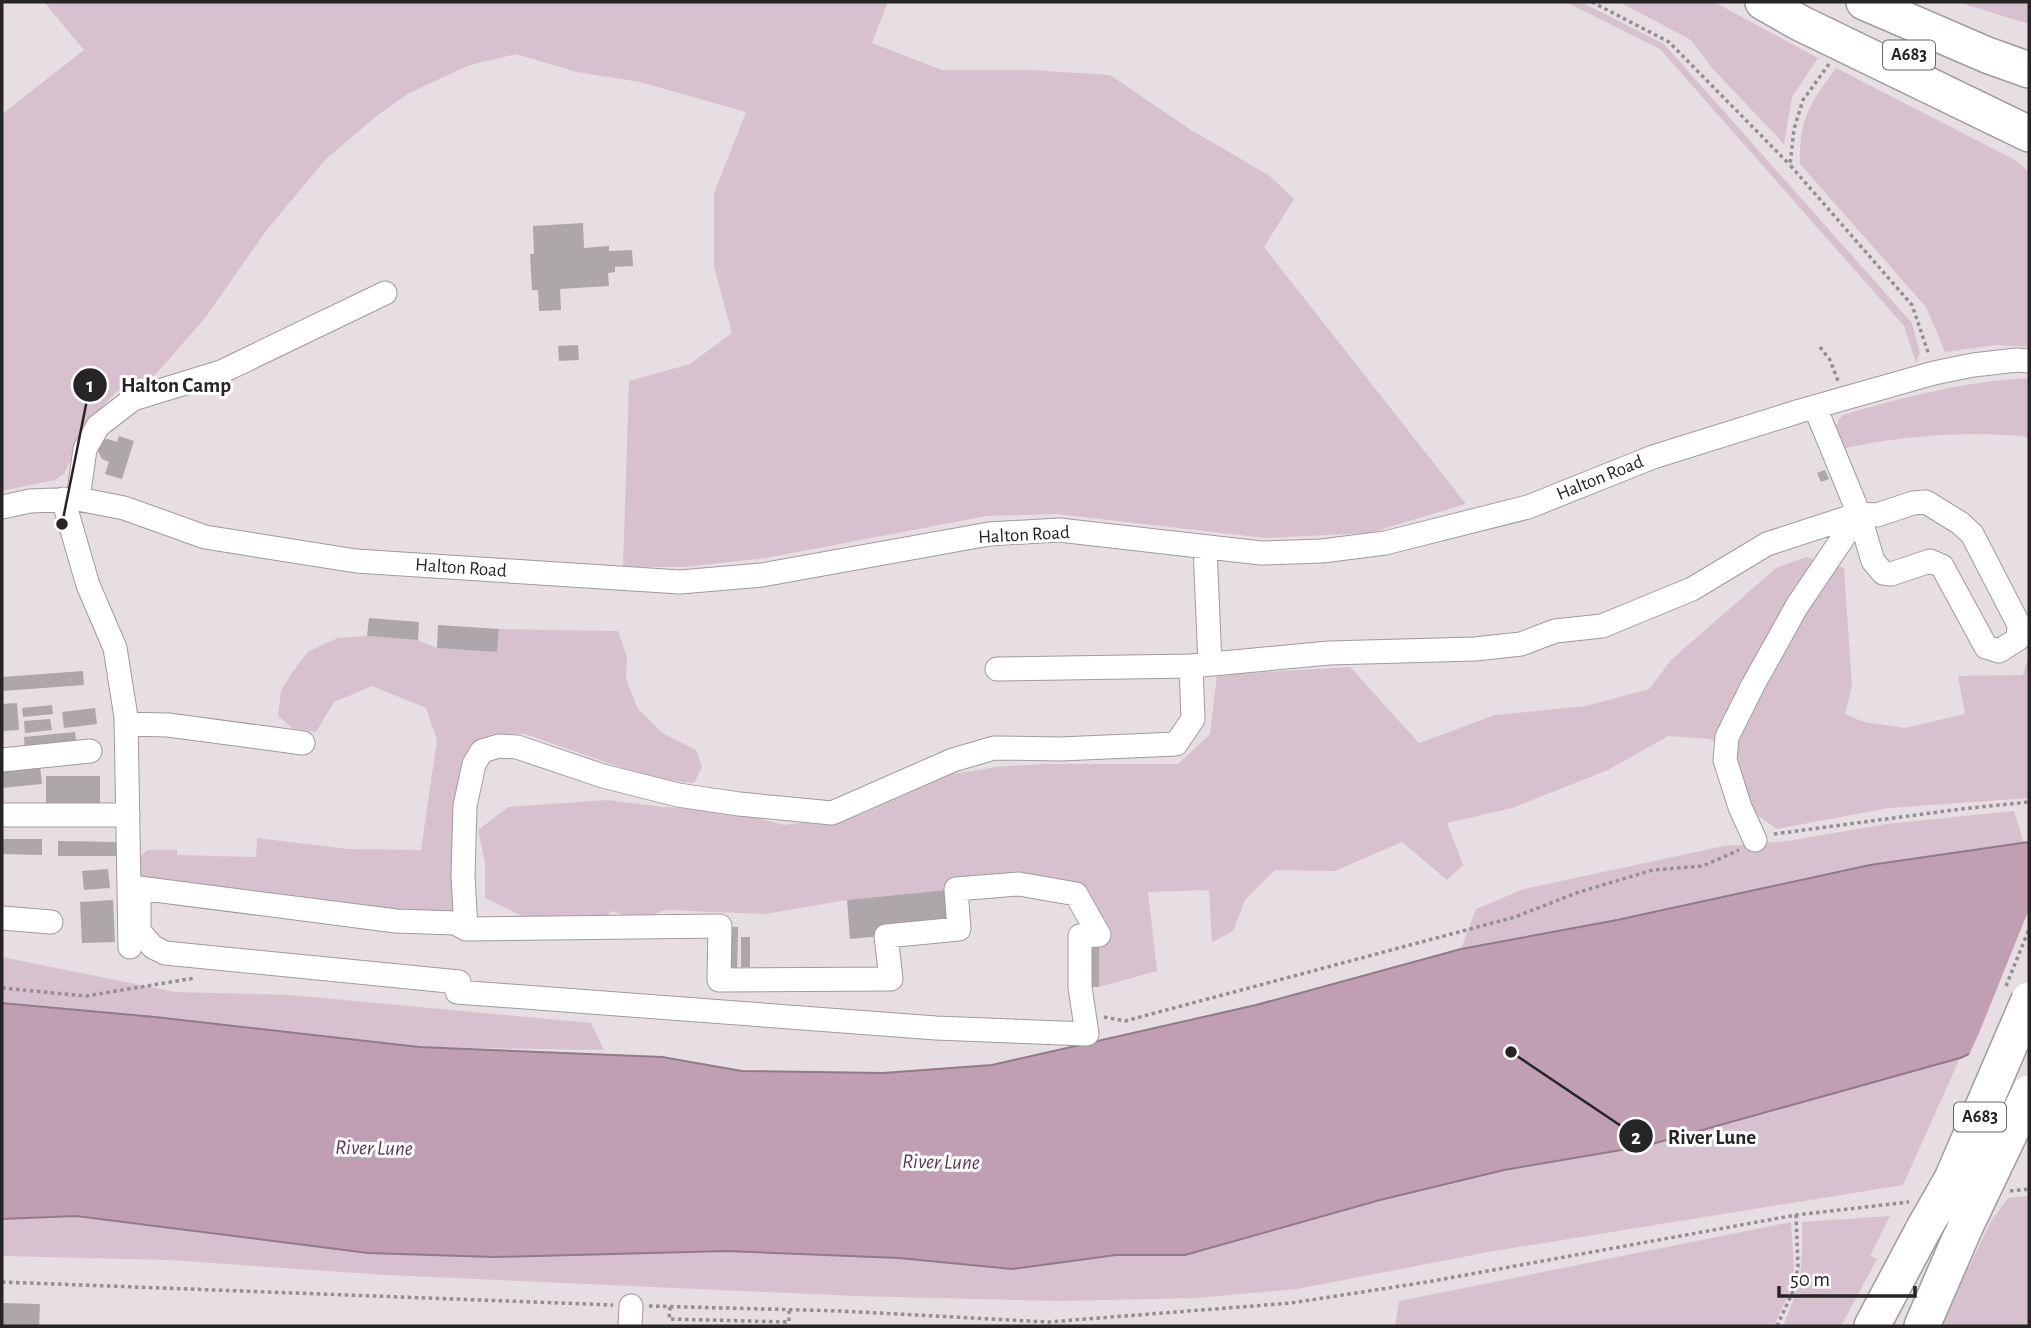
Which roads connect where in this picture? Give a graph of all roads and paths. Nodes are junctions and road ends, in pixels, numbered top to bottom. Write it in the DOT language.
graph roads {
  1 [pos="1592,2"];
  2 [pos="1763,2"];
  3 [pos="1788,2"];
  4 [pos="1864,2"];
  5 [pos="1910,2"];
  6 [pos="2029,44"];
  7 [pos="1834,56"];
  8 [pos="2029,70"];
  9 [pos="2029,109"];
  10 [pos="2029,134"];
  11 [pos="1790,165"];
  12 [pos="385,293"];
  13 [pos="1820,347"];
  14 [pos="2029,361"];
  15 [pos="1932,364"];
  16 [pos="1846,399"];
  17 [pos="1815,407"];
  18 [pos="71,499"];
  19 [pos="2,507"];
  20 [pos="1859,514"];
  21 [pos="1205,547"];
  22 [pos="1200,665"];
  23 [pos="997,669"];
  24 [pos="126,724"];
  25 [pos="303,743"];
  26 [pos="90,751"];
  27 [pos="2,760"];
  28 [pos="2,814"];
  29 [pos="128,815"];
  30 [pos="1755,840"];
  31 [pos="2,918"];
  32 [pos="51,922"];
  33 [pos="466,929"];
  34 [pos="130,947"];
  35 [pos="2,988"];
  36 [pos="86,996"];
  37 [pos="2029,1000"];
  38 [pos="2029,1093"];
  39 [pos="2,1282"];
  40 [pos="670,1307"];
  41 [pos="789,1310"];
  42 [pos="631,1316"];
  43 [pos="736,1324"];
  44 [pos="1777,1326"];
  45 [pos="1872,1326"];
  46 [pos="1922,1326"];
  1 -- 11 [label="path"];
  2 -- 10 [label="highway"];
  3 -- 9 [label="highway, A683"];
  4 -- 8 [label="highway, A683"];
  5 -- 6 [label="highway"];
  7 -- 11 [label="path"];
  11 -- 15 [label="path"];
  12 -- 18 [label="street"];
  13 -- 16 [label="path"];
  14 -- 16 [label="street, Halton Road"];
  16 -- 17 [label="street, Halton Road"];
  17 -- 20 [label="street"];
  17 -- 21 [label="street, Halton Road"];
  18 -- 19 [label="street, Halton Road"];
  18 -- 21 [label="street, Halton Road"];
  18 -- 24 [label="street"];
  20 -- 20 [label="street"];
  20 -- 22 [label="street"];
  20 -- 30 [label="street"];
  21 -- 22 [label="street"];
  22 -- 23 [label="street"];
  22 -- 33 [label="street"];
  24 -- 25 [label="street"];
  24 -- 29 [label="street"];
  26 -- 27 [label="street"];
  28 -- 29 [label="street"];
  29 -- 34 [label="street"];
  31 -- 32 [label="street"];
  33 -- 33 [label="street"];
  35 -- 36 [label="path"];
  37 -- 45 [label="highway, A683, bridge"];
  38 -- 46 [label="highway, A683, bridge"];
  39 -- 42 [label="path"];
  40 -- 41 [label="path"];
  40 -- 42 [label="path"];
  40 -- 43 [label="path"];
  41 -- 43 [label="path"];
  41 -- 44 [label="path"];
}
